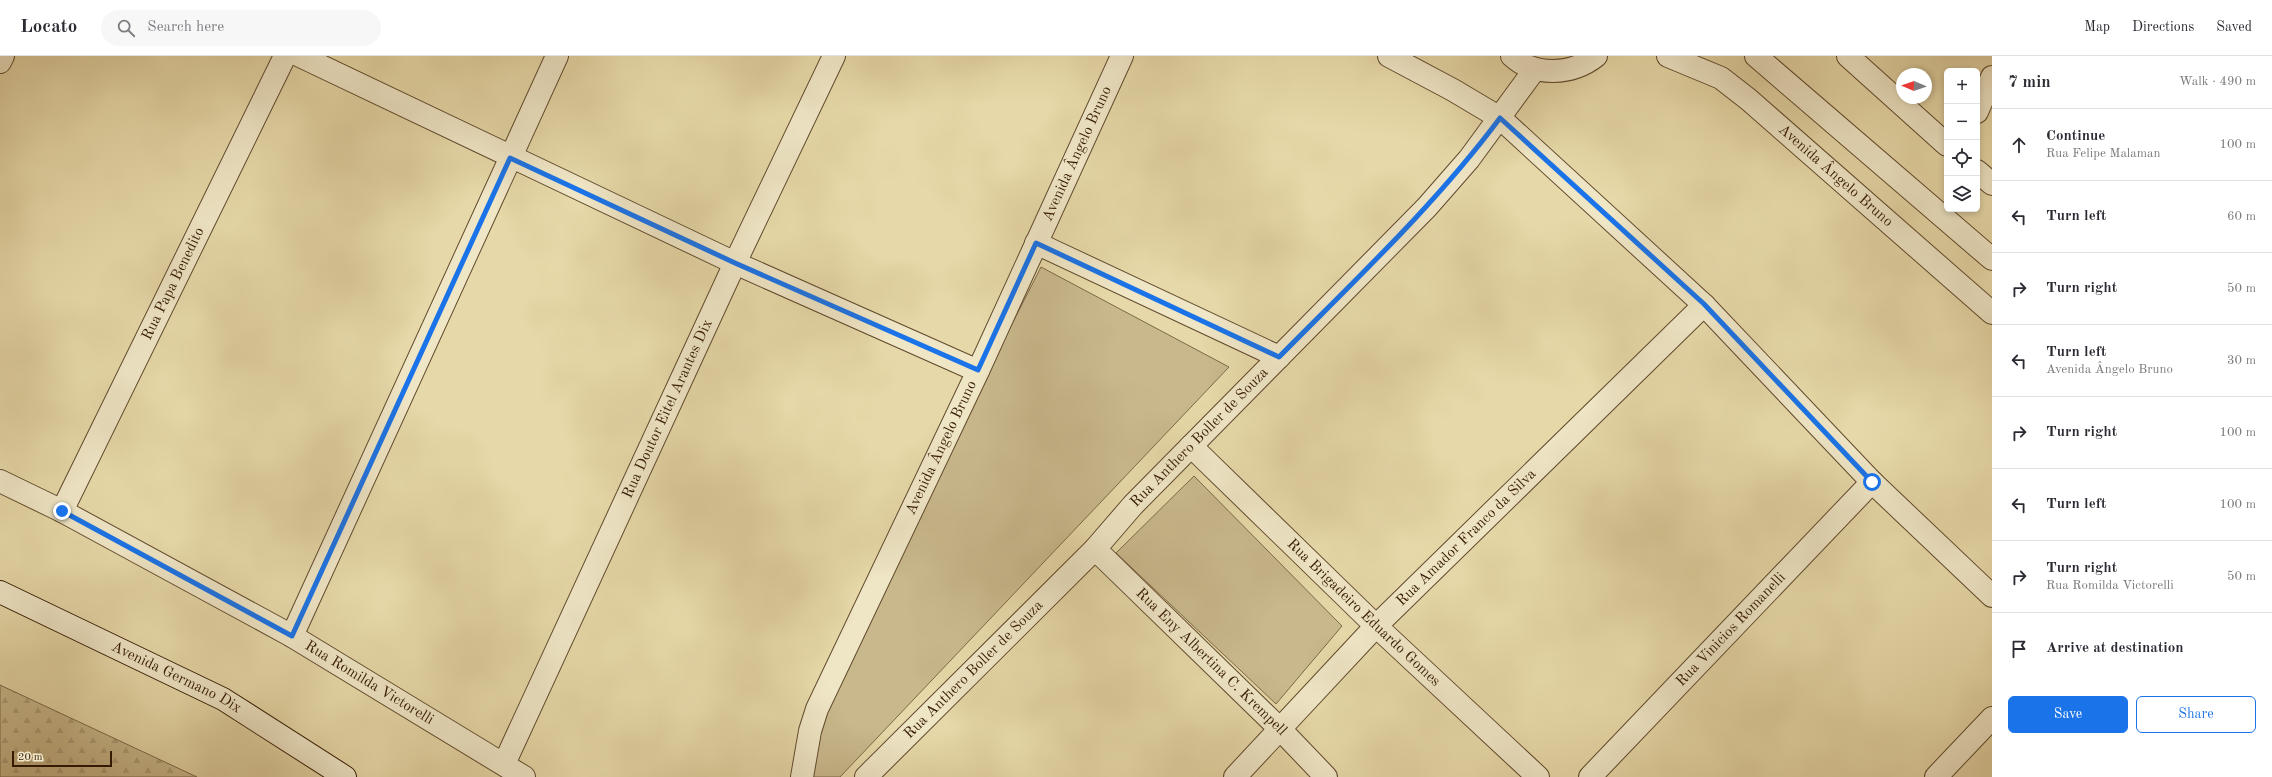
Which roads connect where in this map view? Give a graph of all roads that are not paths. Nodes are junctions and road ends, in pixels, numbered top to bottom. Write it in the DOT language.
graph roads {
  1 [pos="3,56"];
  2 [pos="285,56"];
  3 [pos="300,56"];
  4 [pos="557,56"];
  5 [pos="834,56"];
  6 [pos="1122,56"];
  7 [pos="1389,56"];
  8 [pos="1512,56"];
  9 [pos="1596,56"];
  10 [pos="1668,56"];
  11 [pos="1756,56"];
  12 [pos="1848,56"];
  13 [pos="0,62"];
  14 [pos="1535,69"];
  15 [pos="1992,78"];
  16 [pos="1980,105"];
  17 [pos="1500,118"];
  18 [pos="1944,142"];
  19 [pos="510,158"];
  20 [pos="1980,174"];
  21 [pos="1992,184"];
  22 [pos="1036,243"];
  23 [pos="1992,260"];
  24 [pos="735,263"];
  25 [pos="1704,304"];
  26 [pos="1992,312"];
  27 [pos="1279,357"];
  28 [pos="978,370"];
  29 [pos="1191,446"];
  30 [pos="0,481"];
  31 [pos="1872,482"];
  32 [pos="62,511"];
  33 [pos="1095,549"];
  34 [pos="0,592"];
  35 [pos="1992,596"];
  36 [pos="1376,626"];
  37 [pos="292,636"];
  38 [pos="1992,718"];
  39 [pos="1281,730"];
  40 [pos="504,764"];
  41 [pos="345,777"];
  42 [pos="524,777"];
  43 [pos="802,777"];
  44 [pos="866,777"];
  45 [pos="1235,777"];
  46 [pos="1326,777"];
  47 [pos="1538,777"];
  48 [pos="1590,777"];
  49 [pos="1936,777"];
  1 -- 13 [label="street"];
  2 -- 32 [label="street, Rua Papa Benedito"];
  3 -- 19 [label="street"];
  4 -- 19 [label="street"];
  5 -- 24 [label="street, Rua Doutor Eitel Arantes Dix"];
  6 -- 22 [label="street, Avenida Ângelo Bruno"];
  7 -- 17 [label="street"];
  8 -- 14 [label="street"];
  9 -- 14 [label="street"];
  10 -- 26 [label="street, Avenida Ângelo Bruno"];
  11 -- 23 [label="street"];
  12 -- 18 [label="street"];
  14 -- 17 [label="street, Rua Anthero Boller de Souza"];
  15 -- 16 [label="street"];
  17 -- 25 [label="street"];
  17 -- 27 [label="street, Rua Anthero Boller de Souza"];
  19 -- 24 [label="street"];
  19 -- 37 [label="street"];
  20 -- 21 [label="street"];
  22 -- 27 [label="street"];
  22 -- 28 [label="street, Avenida Ângelo Bruno"];
  24 -- 28 [label="street"];
  24 -- 40 [label="street, Rua Doutor Eitel Arantes Dix"];
  25 -- 31 [label="street"];
  25 -- 36 [label="street, Rua Amador Franco da Silva"];
  27 -- 29 [label="street, Rua Anthero Boller de Souza"];
  28 -- 43 [label="street, Avenida Ângelo Bruno"];
  29 -- 33 [label="street, Rua Anthero Boller de Souza"];
  29 -- 36 [label="street, Rua Brigadeiro Eduardo Gomes"];
  30 -- 32 [label="street, Rua Romilda Victorelli"];
  31 -- 35 [label="street"];
  31 -- 48 [label="street, Rua Vinicios Romanelli"];
  32 -- 37 [label="street, Rua Romilda Victorelli"];
  33 -- 39 [label="street, Rua Eny Albertina C. Krempell"];
  33 -- 44 [label="street, Rua Anthero Boller de Souza"];
  34 -- 41 [label="street, Avenida Germano Dix"];
  36 -- 39 [label="street, Rua Amador Franco da Silva"];
  36 -- 47 [label="street, Rua Brigadeiro Eduardo Gomes"];
  37 -- 40 [label="street, Rua Romilda Victorelli"];
  38 -- 49 [label="street"];
  39 -- 45 [label="street, Rua Amador Franco da Silva"];
  39 -- 46 [label="street, Rua Eny Albertina C. Krempell"];
  40 -- 42 [label="street, Rua Romilda Victorelli"];
}
